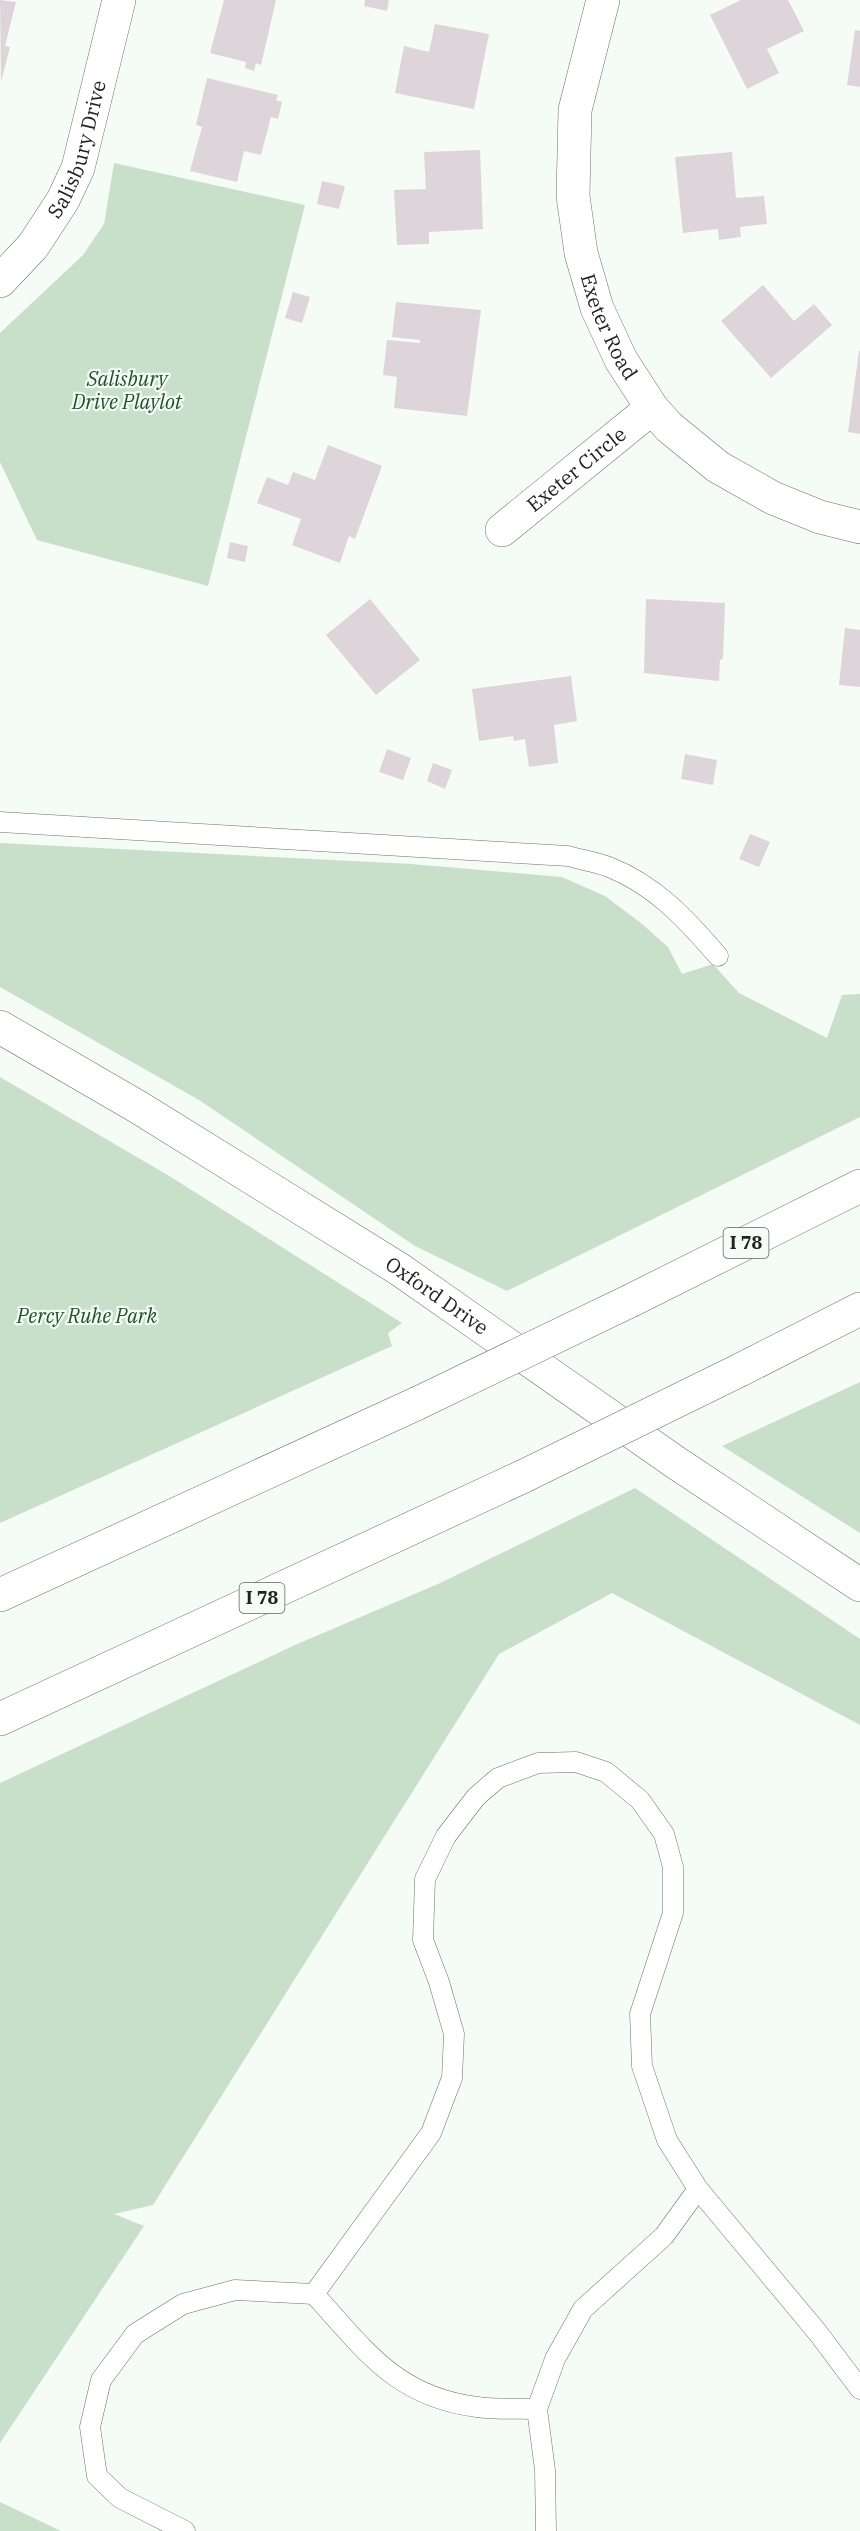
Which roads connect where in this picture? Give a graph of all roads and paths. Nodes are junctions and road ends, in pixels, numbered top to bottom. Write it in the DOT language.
graph roads {
  1 [pos="119,0"];
  2 [pos="603,0"];
  3 [pos="0,281"];
  4 [pos="652,408"];
  5 [pos="860,527"];
  6 [pos="502,530"];
  7 [pos="0,822"];
  8 [pos="718,956"];
  9 [pos="0,1028"];
  10 [pos="860,1186"];
  11 [pos="860,1309"];
  12 [pos="860,1585"];
  13 [pos="0,1595"];
  14 [pos="0,1719"];
  15 [pos="698,2189"];
  16 [pos="314,2294"];
  17 [pos="860,2389"];
  18 [pos="537,2409"];
  19 [pos="185,2531"];
  20 [pos="546,2531"];
  1 -- 3 [label="main road, Salisbury Drive"];
  2 -- 4 [label="main road, Exeter Road"];
  4 -- 5 [label="main road, Exeter Road"];
  4 -- 6 [label="main road, Exeter Circle"];
  7 -- 8 [label="lane"];
  9 -- 12 [label="main road, Oxford Drive"];
  10 -- 13 [label="main road, I 78, bridge"];
  11 -- 14 [label="main road, I 78, bridge"];
  15 -- 16 [label="lane"];
  15 -- 17 [label="lane"];
  15 -- 18 [label="lane"];
  16 -- 18 [label="lane"];
  16 -- 19 [label="lane"];
  18 -- 20 [label="lane"];
}
